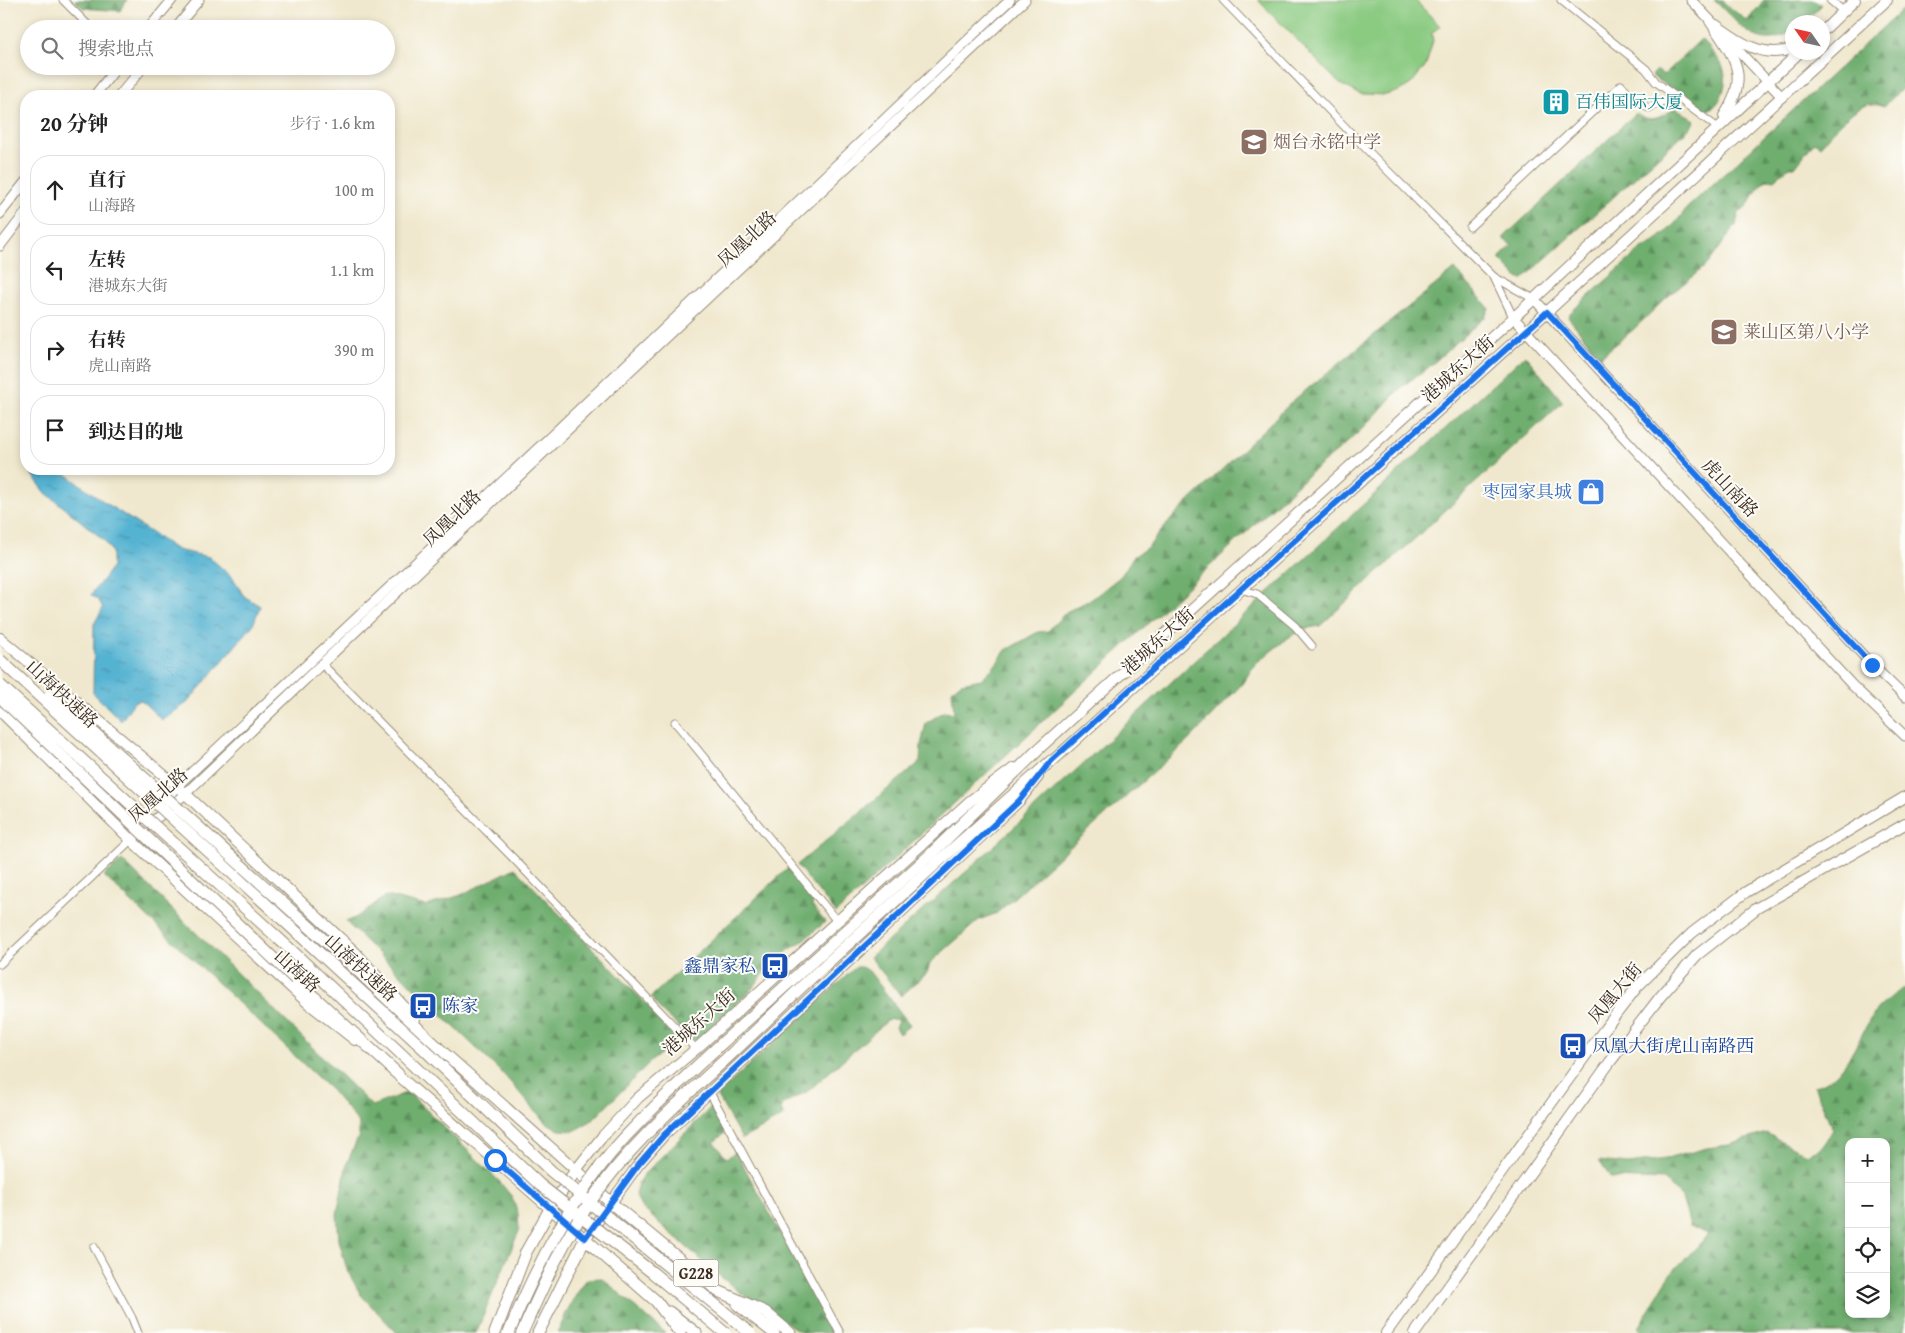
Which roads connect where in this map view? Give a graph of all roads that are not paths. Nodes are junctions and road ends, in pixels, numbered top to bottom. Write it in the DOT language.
graph roads {
  1 [pos="62,0"];
  2 [pos="172,0"];
  3 [pos="199,0"];
  4 [pos="1010,0"];
  5 [pos="1024,0"];
  6 [pos="1223,0"];
  7 [pos="1561,0"];
  8 [pos="1691,0"];
  9 [pos="1830,0"];
  10 [pos="1855,0"];
  11 [pos="1887,0"];
  12 [pos="1844,11"];
  13 [pos="83,20"];
  14 [pos="155,20"];
  15 [pos="182,20"];
  16 [pos="1710,21"];
  17 [pos="1830,24"];
  18 [pos="1785,51"];
  19 [pos="1791,60"];
  20 [pos="111,75"];
  21 [pos="137,75"];
  22 [pos="1767,82"];
  23 [pos="99,90"];
  24 [pos="124,90"];
  25 [pos="1674,96"];
  26 [pos="1782,97"];
  27 [pos="1717,128"];
  28 [pos="20,189"];
  29 [pos="0,214"];
  30 [pos="20,220"];
  31 [pos="1470,227"];
  32 [pos="0,246"];
  33 [pos="1494,277"];
  34 [pos="1534,299"];
  35 [pos="1547,312"];
  36 [pos="1512,317"];
  37 [pos="1526,330"];
  38 [pos="1241,590"];
  39 [pos="0,638"];
  40 [pos="1312,646"];
  41 [pos="0,660"];
  42 [pos="322,664"];
  43 [pos="0,685"];
  44 [pos="0,697"];
  45 [pos="1905,697"];
  46 [pos="0,711"];
  47 [pos="675,722"];
  48 [pos="1905,736"];
  49 [pos="1037,751"];
  50 [pos="1051,761"];
  51 [pos="177,786"];
  52 [pos="185,794"];
  53 [pos="1905,797"];
  54 [pos="1905,824"];
  55 [pos="131,840"];
  56 [pos="836,920"];
  57 [pos="33,933"];
  58 [pos="0,957"];
  59 [pos="0,964"];
  60 [pos="808,973"];
  61 [pos="696,1049"];
  62 [pos="452,1061"];
  63 [pos="398,1074"];
  64 [pos="709,1091"];
  65 [pos="576,1170"];
  66 [pos="610,1202"];
  67 [pos="550,1209"];
  68 [pos="585,1238"];
  69 [pos="94,1247"];
  70 [pos="718,1291"];
  71 [pos="656,1302"];
  72 [pos="138,1333"];
  73 [pos="495,1333"];
  74 [pos="509,1333"];
  75 [pos="522,1333"];
  76 [pos="538,1333"];
  77 [pos="680,1333"];
  78 [pos="696,1333"];
  79 [pos="725,1333"];
  80 [pos="750,1333"];
  81 [pos="774,1333"];
  82 [pos="790,1333"];
  83 [pos="840,1333"];
  84 [pos="1386,1333"];
  85 [pos="1415,1333"];
  1 -- 13 [label="street"];
  2 -- 14 [label="street"];
  3 -- 15 [label="street"];
  4 -- 51 [label="street, 凤凰北路"];
  5 -- 42 [label="street, 凤凰北路"];
  6 -- 33 [label="street"];
  7 -- 25 [label="street"];
  8 -- 16 [label="street"];
  9 -- 12 [label="street"];
  10 -- 12 [label="main road"];
  11 -- 26 [label="main road, 港城东大街"];
  12 -- 17 [label="main road"];
  16 -- 18 [label="main road"];
  16 -- 22 [label="street"];
  16 -- 27 [label="main road"];
  19 -- 22 [label="main road, 港城东大街"];
  20 -- 23 [label="street"];
  21 -- 24 [label="street"];
  22 -- 26 [label="street"];
  22 -- 27 [label="main road, 港城东大街"];
  25 -- 27 [label="street"];
  25 -- 31 [label="street"];
  26 -- 35 [label="main road, 港城东大街"];
  27 -- 34 [label="main road, 港城东大街"];
  28 -- 29 [label="street"];
  30 -- 32 [label="street"];
  33 -- 34 [label="street"];
  33 -- 36 [label="street"];
  34 -- 35 [label="street, 虎山南路"];
  34 -- 36 [label="main road, 港城东大街"];
  35 -- 37 [label="main road, 港城东大街"];
  35 -- 45 [label="street, 虎山南路"];
  36 -- 37 [label="street"];
  36 -- 49 [label="main road, 港城东大街"];
  37 -- 38 [label="main road, 港城东大街"];
  37 -- 48 [label="street"];
  38 -- 40 [label="street"];
  38 -- 50 [label="main road, 港城东大街"];
  39 -- 51 [label="main road"];
  41 -- 62 [label="highway, bridge"];
  41 -- 80 [label="highway, 山海快速路, bridge"];
  42 -- 52 [label="street, 凤凰北路"];
  42 -- 61 [label="street"];
  43 -- 79 [label="highway, 山海快速路, bridge"];
  44 -- 63 [label="highway, bridge"];
  46 -- 55 [label="main road, 山海路"];
  47 -- 56 [label="street"];
  49 -- 56 [label="main road, 港城东大街"];
  49 -- 60 [label="highway, 港城东大街"];
  50 -- 60 [label="highway, 港城东大街"];
  50 -- 64 [label="main road, 港城东大街"];
  51 -- 52 [label="main road"];
  51 -- 55 [label="street, 凤凰北路"];
  52 -- 55 [label="street, 凤凰北路"];
  52 -- 62 [label="main road"];
  53 -- 84 [label="main road, 凤凰大街"];
  54 -- 85 [label="main road"];
  55 -- 57 [label="street"];
  55 -- 63 [label="main road, 山海路"];
  56 -- 61 [label="main road, 港城东大街"];
  57 -- 58 [label="street"];
  57 -- 59 [label="street"];
  60 -- 74 [label="highway, 港城东大街, bridge"];
  60 -- 75 [label="highway, 港城东大街, bridge"];
  61 -- 65 [label="main road, 港城东大街"];
  62 -- 65 [label="main road"];
  63 -- 67 [label="main road, 山海路"];
  64 -- 66 [label="main road, 港城东大街"];
  64 -- 83 [label="street"];
  65 -- 66 [label="highway, G228"];
  65 -- 67 [label="highway, 港城东大街"];
  66 -- 68 [label="main road, 港城东大街"];
  66 -- 70 [label="highway, G228"];
  67 -- 68 [label="main road, 山海路"];
  67 -- 73 [label="highway, 港城东大街"];
  68 -- 71 [label="highway, G228"];
  68 -- 76 [label="highway, 港城东大街"];
  69 -- 72 [label="street"];
  70 -- 81 [label="highway"];
  70 -- 82 [label="highway, G228"];
  71 -- 77 [label="highway, G228"];
  71 -- 78 [label="highway"];
}
